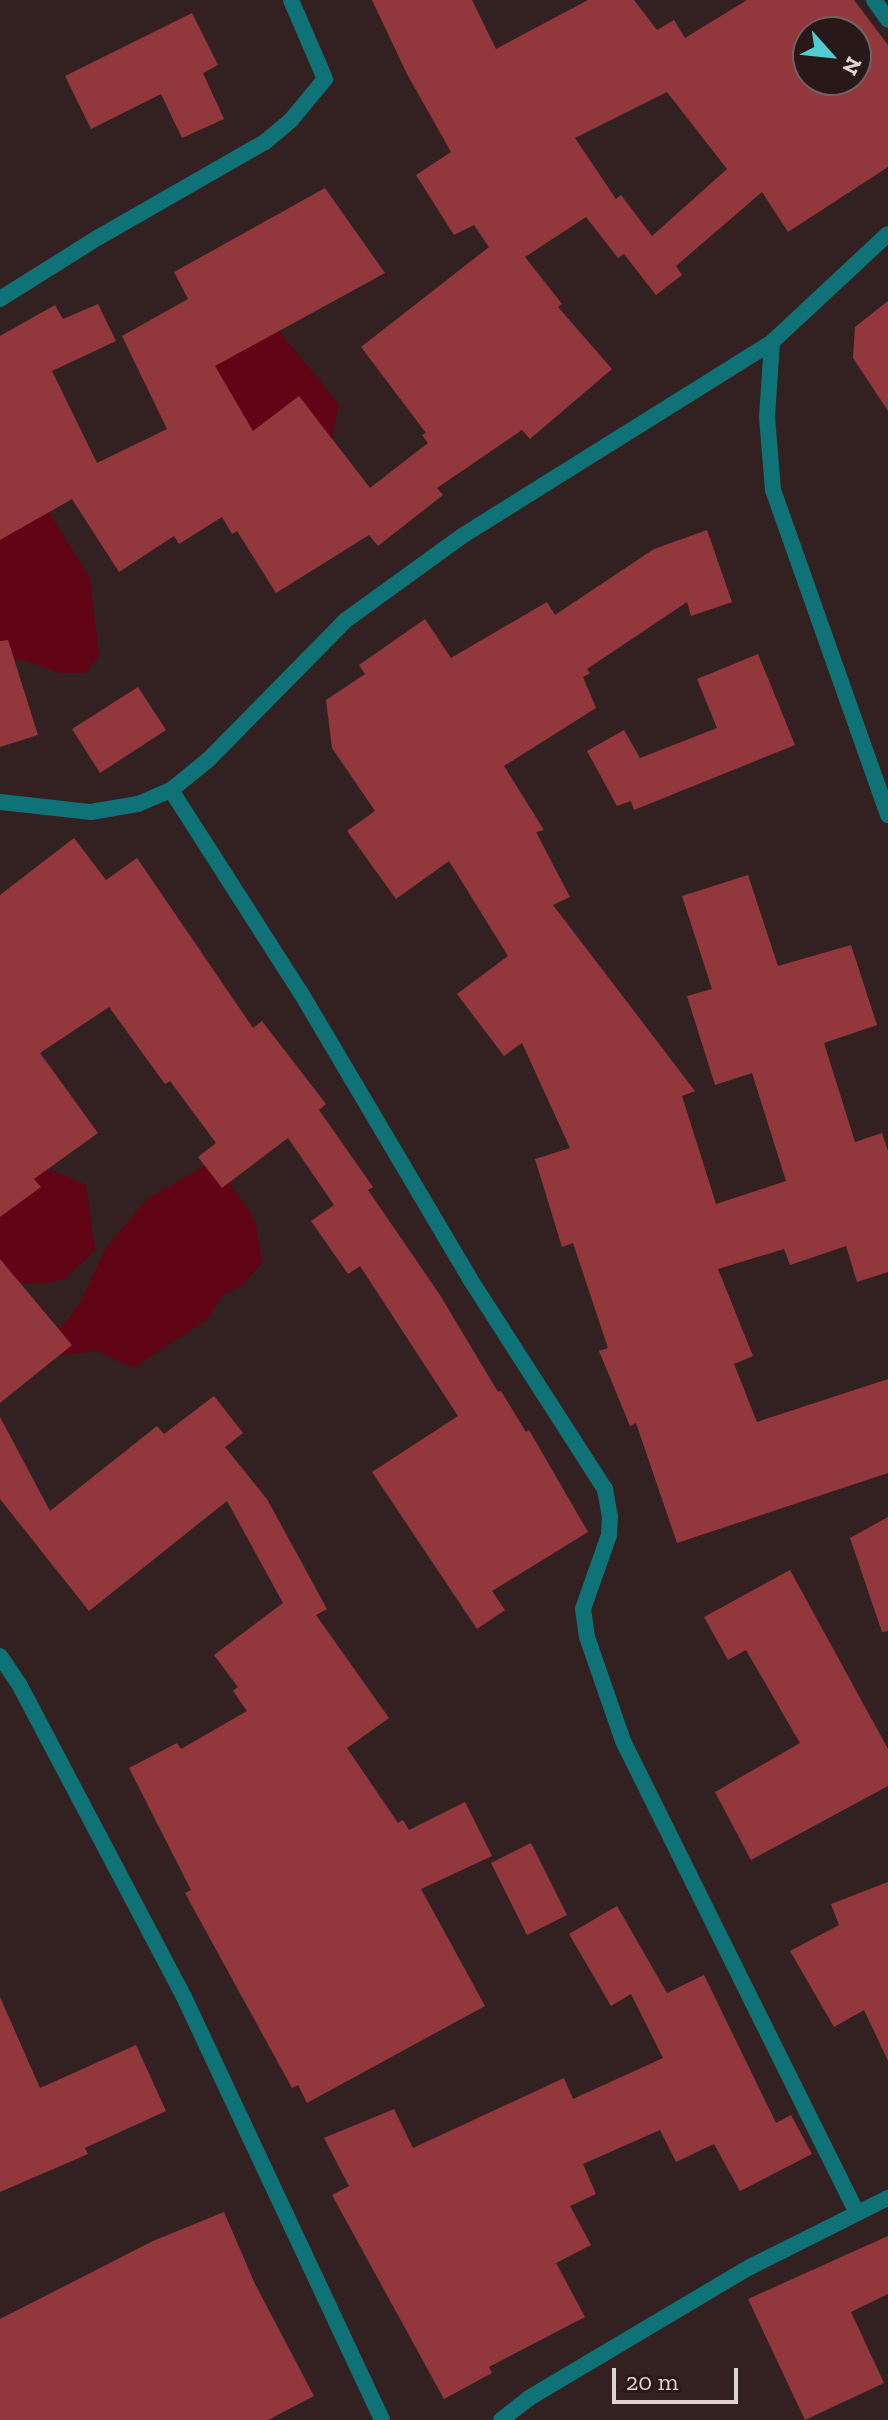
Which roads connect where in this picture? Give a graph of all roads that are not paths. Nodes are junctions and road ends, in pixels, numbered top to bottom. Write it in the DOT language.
graph roads {
  1 [pos="291,0"];
  2 [pos="874,0"];
  3 [pos="888,20"];
  4 [pos="888,234"];
  5 [pos="0,299"];
  6 [pos="772,342"];
  7 [pos="171,790"];
  8 [pos="0,802"];
  9 [pos="888,815"];
  10 [pos="0,1656"];
  11 [pos="888,2198"];
  12 [pos="857,2213"];
  13 [pos="382,2420"];
  14 [pos="501,2420"];
  1 -- 5 [label="street"];
  2 -- 3 [label="street"];
  4 -- 6 [label="street"];
  6 -- 7 [label="street"];
  6 -- 9 [label="street"];
  7 -- 8 [label="street"];
  7 -- 12 [label="street"];
  10 -- 13 [label="street"];
  11 -- 12 [label="street"];
  12 -- 14 [label="street"];
}
